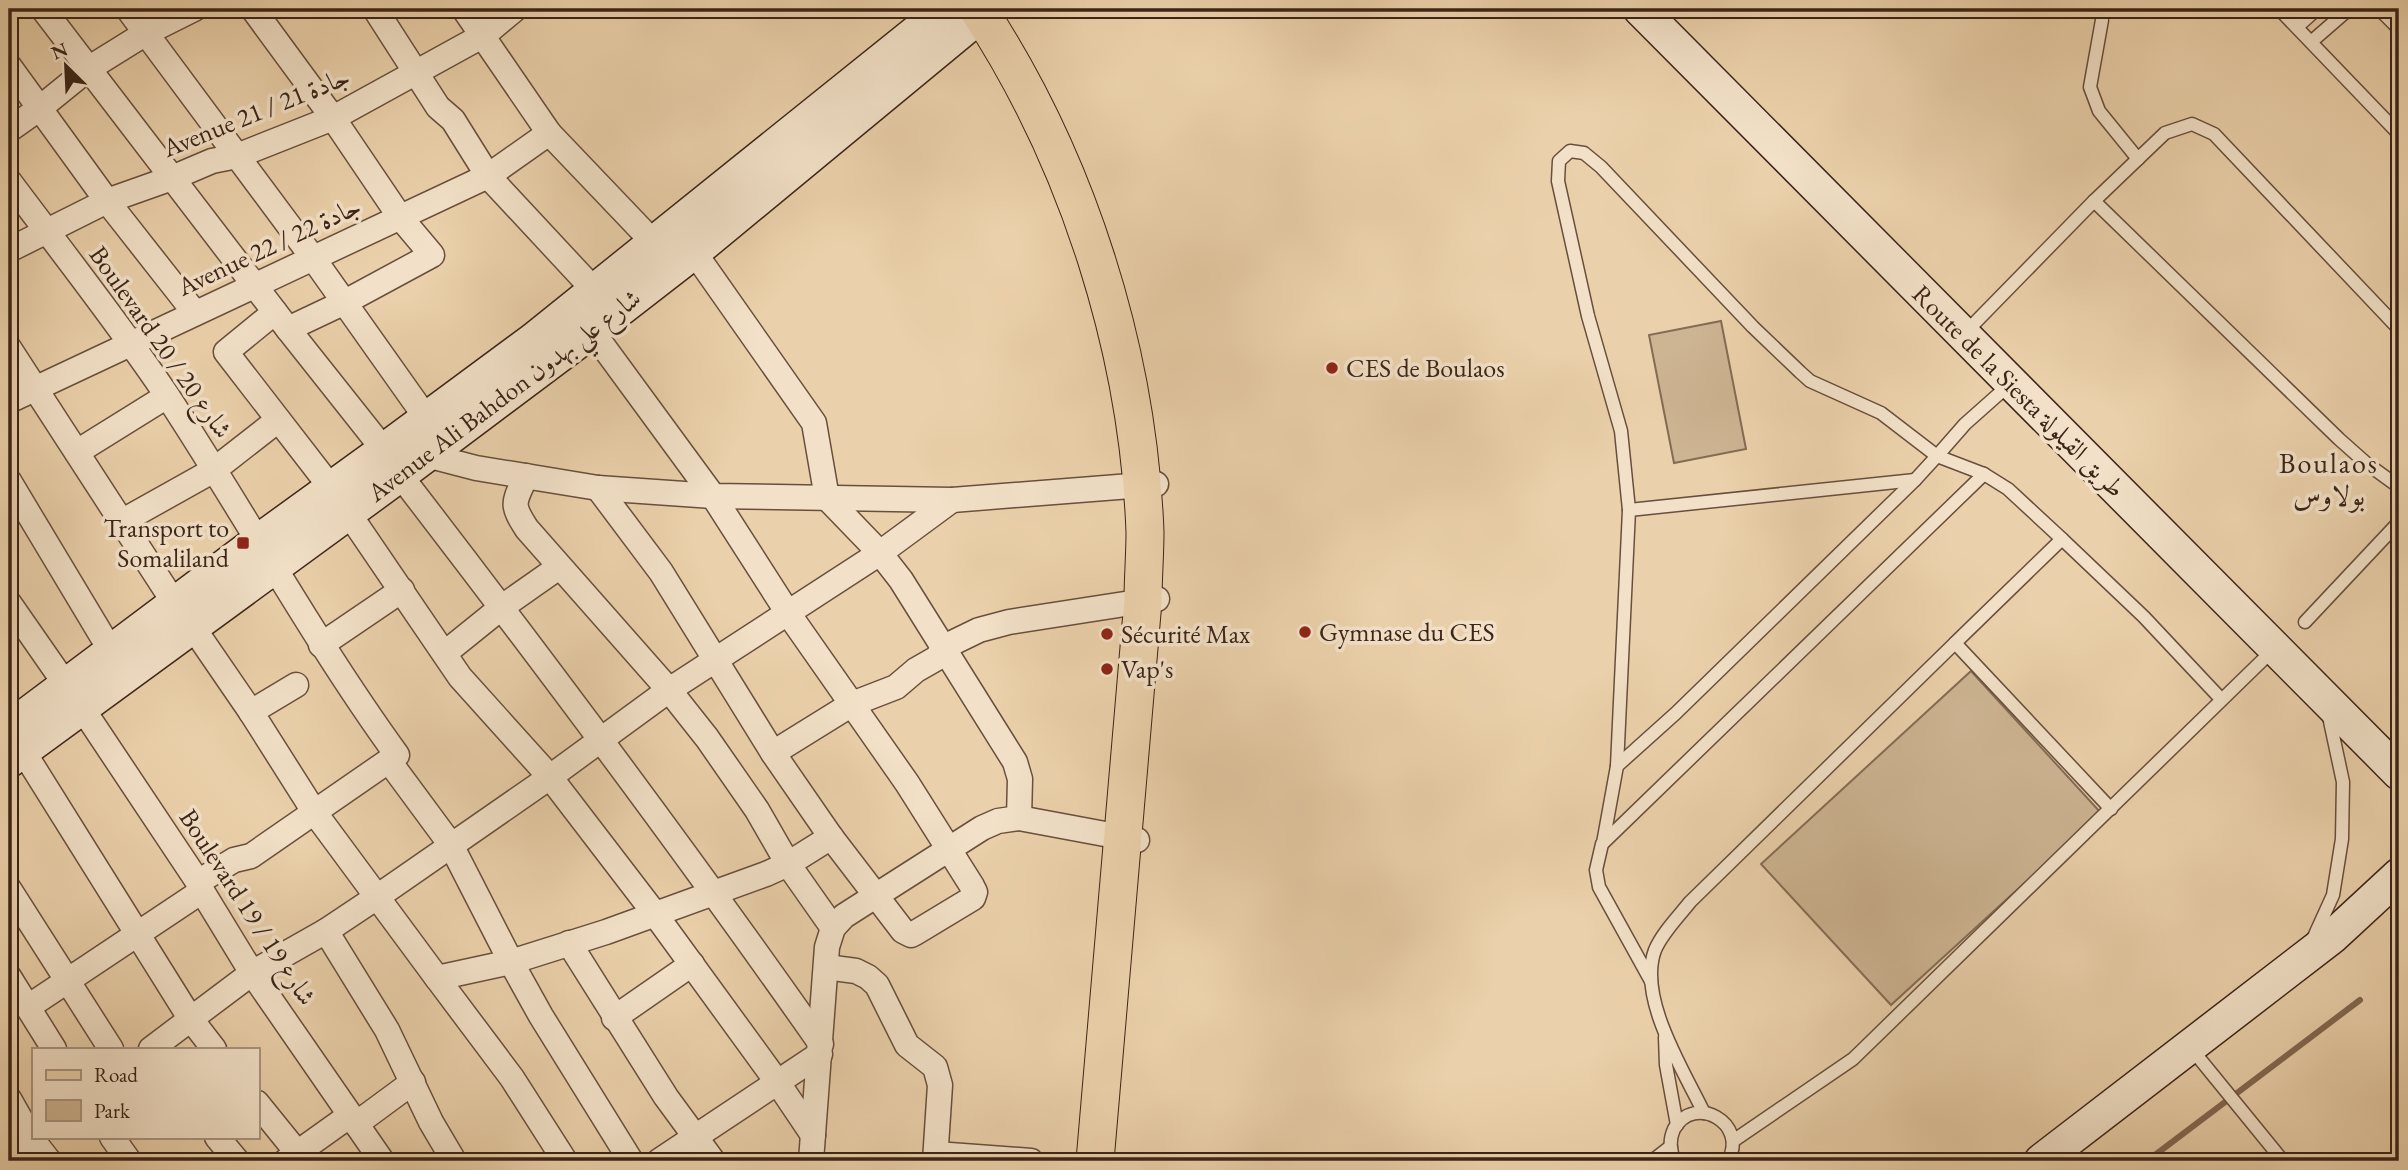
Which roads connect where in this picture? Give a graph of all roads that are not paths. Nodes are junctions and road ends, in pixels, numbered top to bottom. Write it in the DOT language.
graph roads {
  1 [pos="43,9"];
  2 [pos="128,9"];
  3 [pos="194,9"];
  4 [pos="253,9"];
  5 [pos="375,9"];
  6 [pos="464,9"];
  7 [pos="515,9"];
  8 [pos="946,9"];
  9 [pos="1640,9"];
  10 [pos="2279,9"];
  11 [pos="2317,9"];
  12 [pos="2349,9"];
  13 [pos="2379,9"];
  14 [pos="985,10"];
  15 [pos="2102,20"];
  16 [pos="2297,27"];
  17 [pos="2399,29"];
  18 [pos="146,33"];
  19 [pos="484,35"];
  20 [pos="2311,42"];
  21 [pos="9,66"];
  22 [pos="88,69"];
  23 [pos="416,73"];
  24 [pos="40,108"];
  25 [pos="333,118"];
  26 [pos="9,130"];
  27 [pos="549,133"];
  28 [pos="2399,134"];
  29 [pos="237,156"];
  30 [pos="2138,159"];
  31 [pos="488,176"];
  32 [pos="172,178"];
  33 [pos="9,181"];
  34 [pos="107,201"];
  35 [pos="2094,201"];
  36 [pos="400,217"];
  37 [pos="47,232"];
  38 [pos="654,243"];
  39 [pos="9,250"];
  40 [pos="694,252"];
  41 [pos="313,258"];
  42 [pos="254,286"];
  43 [pos="595,290"];
  44 [pos="345,302"];
  45 [pos="195,313"];
  46 [pos="281,321"];
  47 [pos="2399,329"];
  48 [pos="592,331"];
  49 [pos="1963,335"];
  50 [pos="132,343"];
  51 [pos="9,348"];
  52 [pos="2011,383"];
  53 [pos="35,389"];
  54 [pos="167,396"];
  55 [pos="9,401"];
  56 [pos="427,419"];
  57 [pos="278,420"];
  58 [pos="77,452"];
  59 [pos="426,455"];
  60 [pos="1937,456"];
  61 [pos="392,463"];
  62 [pos="214,470"];
  63 [pos="1984,474"];
  64 [pos="526,476"];
  65 [pos="1915,480"];
  66 [pos="2398,484"];
  67 [pos="1150,485"];
  68 [pos="598,488"];
  69 [pos="11,490"];
  70 [pos="713,496"];
  71 [pos="827,498"];
  72 [pos="952,500"];
  73 [pos="340,501"];
  74 [pos="1629,510"];
  75 [pos="121,522"];
  76 [pos="2399,522"];
  77 [pos="2062,539"];
  78 [pos="880,553"];
  79 [pos="265,554"];
  80 [pos="559,567"];
  81 [pos="402,590"];
  82 [pos="1151,600"];
  83 [pos="9,603"];
  84 [pos="502,607"];
  85 [pos="788,613"];
  86 [pos="183,615"];
  87 [pos="2305,622"];
  88 [pos="1955,643"];
  89 [pos="321,645"];
  90 [pos="944,647"];
  91 [pos="2276,647"];
  92 [pos="111,650"];
  93 [pos="444,653"];
  94 [pos="716,660"];
  95 [pos="296,685"];
  96 [pos="669,690"];
  97 [pos="74,696"];
  98 [pos="2325,698"];
  99 [pos="2221,699"];
  100 [pos="852,704"];
  101 [pos="251,712"];
  102 [pos="600,740"];
  103 [pos="14,747"];
  104 [pos="774,753"];
  105 [pos="388,761"];
  106 [pos="1617,766"];
  107 [pos="2399,774"];
  108 [pos="550,777"];
  109 [pos="2111,809"];
  110 [pos="315,813"];
  111 [pos="1019,818"];
  112 [pos="831,837"];
  113 [pos="1131,839"];
  114 [pos="1602,844"];
  115 [pos="452,845"];
  116 [pos="947,849"];
  117 [pos="788,864"];
  118 [pos="2399,875"];
  119 [pos="200,886"];
  120 [pos="9,889"];
  121 [pos="715,892"];
  122 [pos="875,895"];
  123 [pos="377,897"];
  124 [pos="2399,901"];
  125 [pos="655,914"];
  126 [pos="833,928"];
  127 [pos="326,931"];
  128 [pos="137,934"];
  129 [pos="2332,937"];
  130 [pos="569,943"];
  131 [pos="2304,959"];
  132 [pos="511,962"];
  133 [pos="692,964"];
  134 [pos="826,967"];
  135 [pos="252,972"];
  136 [pos="9,977"];
  137 [pos="437,978"];
  138 [pos="67,981"];
  139 [pos="1651,981"];
  140 [pos="28,1007"];
  141 [pos="190,1018"];
  142 [pos="614,1018"];
  143 [pos="1664,1034"];
  144 [pos="2190,1047"];
  145 [pos="53,1048"];
  146 [pos="110,1048"];
  147 [pos="155,1048"];
  148 [pos="213,1048"];
  149 [pos="820,1049"];
  150 [pos="413,1082"];
  151 [pos="778,1083"];
  152 [pos="9,1099"];
  153 [pos="259,1106"];
  154 [pos="1704,1113"];
  155 [pos="353,1120"];
  156 [pos="1677,1125"];
  157 [pos="813,1135"];
  158 [pos="32,1137"];
  159 [pos="33,1138"];
  160 [pos="112,1138"];
  161 [pos="217,1138"];
  162 [pos="696,1138"];
  163 [pos="1733,1140"];
  164 [pos="1670,1147"];
  165 [pos="9,1154"];
  166 [pos="935,1157"];
  167 [pos="296,1159"];
  168 [pos="49,1161"];
  169 [pos="129,1161"];
  170 [pos="237,1161"];
  171 [pos="382,1161"];
  172 [pos="454,1161"];
  173 [pos="565,1161"];
  174 [pos="631,1161"];
  175 [pos="659,1161"];
  176 [pos="713,1161"];
  177 [pos="811,1161"];
  178 [pos="1031,1161"];
  179 [pos="1095,1161"];
  180 [pos="1112,1161"];
  181 [pos="1652,1161"];
  182 [pos="1675,1161"];
  183 [pos="1728,1161"];
  184 [pos="2041,1161"];
  185 [pos="2283,1161"];
  1 -- 22 [label="street"];
  2 -- 18 [label="street"];
  3 -- 18 [label="street"];
  4 -- 25 [label="street"];
  5 -- 23 [label="street"];
  6 -- 19 [label="street"];
  7 -- 19 [label="street, Avenue 21 / جادة 21"];
  8 -- 38 [label="main road, Avenue Ali Bahdon شارع علي بهدون"];
  9 -- 49 [label="main road, Route de la Siesta طريق القيلولة"];
  10 -- 16 [label="lane"];
  11 -- 16 [label="lane"];
  12 -- 20 [label="lane"];
  13 -- 17 [label="lane"];
  14 -- 40 [label="main road, Avenue Ali Bahdon شارع علي بهدون"];
  14 -- 67 [label="main road"];
  15 -- 30 [label="lane"];
  16 -- 20 [label="lane"];
  18 -- 22 [label="street"];
  18 -- 29 [label="street"];
  19 -- 23 [label="street, Avenue 21 / جادة 21"];
  19 -- 27 [label="street"];
  20 -- 28 [label="lane"];
  21 -- 24 [label="street"];
  22 -- 24 [label="street"];
  22 -- 32 [label="street"];
  23 -- 25 [label="street, Avenue 21 / جادة 21"];
  23 -- 31 [label="street"];
  24 -- 26 [label="street"];
  24 -- 34 [label="street"];
  25 -- 29 [label="street, Avenue 21 / جادة 21"];
  25 -- 36 [label="street"];
  27 -- 31 [label="street, Avenue 22 / جادة 22"];
  27 -- 38 [label="street"];
  29 -- 32 [label="street, Avenue 21 / جادة 21"];
  29 -- 41 [label="street"];
  30 -- 35 [label="lane"];
  30 -- 47 [label="lane"];
  31 -- 36 [label="street, Avenue 22 / جادة 22"];
  31 -- 43 [label="street"];
  32 -- 34 [label="street, Avenue 21 / جادة 21"];
  32 -- 42 [label="street"];
  33 -- 37 [label="street, Boulevard 20 / شارع 20"];
  34 -- 37 [label="street, Avenue 21 / جادة 21"];
  34 -- 45 [label="street"];
  35 -- 49 [label="lane"];
  35 -- 66 [label="lane"];
  36 -- 41 [label="street, Avenue 22 / جادة 22"];
  36 -- 44 [label="street"];
  37 -- 39 [label="street, Avenue 21 / جادة 21"];
  37 -- 50 [label="street, Boulevard 20 / شارع 20"];
  38 -- 43 [label="main road, Avenue Ali Bahdon شارع علي بهدون"];
  40 -- 48 [label="main road, Avenue Ali Bahdon شارع علي بهدون"];
  40 -- 71 [label="street"];
  41 -- 42 [label="street, Avenue 22 / جادة 22"];
  41 -- 44 [label="street"];
  42 -- 45 [label="street, Avenue 22 / جادة 22"];
  42 -- 46 [label="street"];
  43 -- 56 [label="main road, Avenue Ali Bahdon شارع علي بهدون"];
  44 -- 46 [label="street"];
  44 -- 56 [label="street"];
  45 -- 50 [label="street, Avenue 22 / جادة 22"];
  46 -- 57 [label="street"];
  46 -- 61 [label="street"];
  48 -- 59 [label="main road, Avenue Ali Bahdon شارع علي بهدون"];
  48 -- 70 [label="street"];
  49 -- 52 [label="main road, Route de la Siesta طريق القيلولة"];
  50 -- 53 [label="street, Avenue 22 / جادة 22"];
  50 -- 54 [label="street, Boulevard 20 / شارع 20"];
  51 -- 53 [label="street"];
  52 -- 60 [label="lane"];
  52 -- 91 [label="main road, Route de la Siesta طريق القيلولة"];
  53 -- 55 [label="street, Avenue 22 / جادة 22"];
  53 -- 58 [label="street"];
  54 -- 58 [label="street"];
  54 -- 62 [label="street, Boulevard 20 / شارع 20"];
  56 -- 61 [label="main road, Avenue Ali Bahdon شارع علي بهدون"];
  57 -- 62 [label="street"];
  57 -- 73 [label="street"];
  58 -- 75 [label="street"];
  59 -- 61 [label="main road, Avenue Ali Bahdon شارع علي بهدون"];
  59 -- 64 [label="street"];
  60 -- 63 [label="lane"];
  60 -- 65 [label="lane"];
  60 -- 74 [label="lane"];
  61 -- 73 [label="main road, Avenue Ali Bahdon شارع علي بهدون"];
  61 -- 84 [label="street"];
  62 -- 75 [label="street"];
  62 -- 79 [label="street, Boulevard 20 / شارع 20"];
  63 -- 77 [label="lane"];
  63 -- 114 [label="lane"];
  64 -- 68 [label="street"];
  64 -- 80 [label="street"];
  65 -- 74 [label="lane"];
  65 -- 106 [label="lane"];
  67 -- 72 [label="street"];
  67 -- 82 [label="main road"];
  68 -- 70 [label="street"];
  68 -- 94 [label="street"];
  69 -- 92 [label="street"];
  70 -- 71 [label="street"];
  70 -- 85 [label="street"];
  71 -- 72 [label="street"];
  71 -- 78 [label="street"];
  72 -- 78 [label="street"];
  73 -- 79 [label="main road, Avenue Ali Bahdon شارع علي بهدون"];
  73 -- 81 [label="street"];
  74 -- 106 [label="lane"];
  75 -- 86 [label="street"];
  76 -- 87 [label="lane"];
  77 -- 88 [label="lane"];
  77 -- 99 [label="lane"];
  78 -- 85 [label="street"];
  78 -- 90 [label="street"];
  79 -- 86 [label="main road, Avenue Ali Bahdon شارع علي بهدون"];
  79 -- 89 [label="street, Boulevard 20 / شارع 20"];
  80 -- 84 [label="street"];
  80 -- 96 [label="street"];
  81 -- 89 [label="street"];
  81 -- 93 [label="street"];
  82 -- 90 [label="street"];
  82 -- 113 [label="main road"];
  83 -- 97 [label="street, Boulevard 19 / شارع 19"];
  84 -- 93 [label="street"];
  84 -- 102 [label="street"];
  85 -- 94 [label="street"];
  85 -- 100 [label="street"];
  86 -- 92 [label="main road, Avenue Ali Bahdon شارع علي بهدون"];
  86 -- 97 [label="main road, Avenue Ali Bahdon شارع علي بهدون"];
  86 -- 101 [label="street"];
  88 -- 109 [label="lane"];
  88 -- 139 [label="lane"];
  89 -- 105 [label="street, Boulevard 20 / شارع 20"];
  90 -- 100 [label="street"];
  90 -- 111 [label="street"];
  91 -- 98 [label="main road, Route de la Siesta طريق القيلولة"];
  91 -- 99 [label="lane"];
  92 -- 97 [label="main road, Avenue Ali Bahdon شارع علي بهدون"];
  93 -- 108 [label="street"];
  94 -- 96 [label="street"];
  94 -- 104 [label="street"];
  95 -- 101 [label="street"];
  96 -- 102 [label="street"];
  96 -- 117 [label="street"];
  97 -- 103 [label="main road, Avenue Ali Bahdon شارع علي بهدون"];
  97 -- 119 [label="street, Boulevard 19 / شارع 19"];
  98 -- 107 [label="main road, Route de la Siesta طريق القيلولة"];
  98 -- 131 [label="lane"];
  99 -- 109 [label="lane"];
  100 -- 104 [label="street"];
  100 -- 116 [label="street"];
  101 -- 110 [label="street"];
  102 -- 108 [label="street"];
  102 -- 121 [label="street"];
  103 -- 128 [label="street"];
  104 -- 112 [label="street"];
  105 -- 110 [label="street"];
  105 -- 115 [label="street"];
  106 -- 114 [label="lane"];
  108 -- 115 [label="street"];
  108 -- 125 [label="street"];
  109 -- 163 [label="lane"];
  110 -- 119 [label="street"];
  110 -- 123 [label="street"];
  111 -- 113 [label="street"];
  111 -- 116 [label="street"];
  112 -- 117 [label="street"];
  112 -- 122 [label="street"];
  113 -- 179 [label="main road"];
  113 -- 180 [label="main road"];
  114 -- 139 [label="lane"];
  115 -- 123 [label="street"];
  115 -- 132 [label="street"];
  116 -- 122 [label="street"];
  116 -- 122 [label="street"];
  117 -- 121 [label="street"];
  117 -- 126 [label="street"];
  118 -- 129 [label="main road"];
  119 -- 128 [label="street"];
  119 -- 135 [label="street, Boulevard 19 / شارع 19"];
  120 -- 138 [label="street"];
  121 -- 125 [label="street"];
  121 -- 149 [label="street"];
  122 -- 126 [label="street"];
  123 -- 127 [label="street"];
  123 -- 137 [label="street"];
  124 -- 129 [label="main road"];
  125 -- 130 [label="street"];
  125 -- 133 [label="street"];
  126 -- 134 [label="street"];
  127 -- 135 [label="street"];
  127 -- 150 [label="street"];
  128 -- 138 [label="street"];
  128 -- 141 [label="street"];
  129 -- 131 [label="main road"];
  130 -- 132 [label="street"];
  130 -- 142 [label="street"];
  131 -- 144 [label="main road"];
  132 -- 137 [label="street"];
  132 -- 174 [label="street"];
  133 -- 142 [label="street"];
  133 -- 151 [label="street"];
  134 -- 149 [label="street"];
  134 -- 166 [label="street"];
  135 -- 141 [label="street"];
  135 -- 155 [label="street, Boulevard 19 / شارع 19"];
  136 -- 140 [label="street"];
  137 -- 173 [label="street"];
  138 -- 140 [label="street"];
  138 -- 146 [label="street"];
  139 -- 143 [label="lane"];
  140 -- 145 [label="street"];
  141 -- 147 [label="street"];
  141 -- 148 [label="street"];
  142 -- 162 [label="street"];
  143 -- 154 [label="lane"];
  143 -- 156 [label="lane"];
  144 -- 184 [label="main road"];
  144 -- 185 [label="lane"];
  149 -- 151 [label="street"];
  149 -- 157 [label="street"];
  150 -- 155 [label="street"];
  150 -- 172 [label="street"];
  151 -- 157 [label="street"];
  151 -- 162 [label="street"];
  152 -- 158 [label="street"];
  153 -- 167 [label="street"];
  154 -- 156 [label="lane"];
  154 -- 163 [label="lane"];
  155 -- 167 [label="street"];
  155 -- 171 [label="street, Boulevard 19 / شارع 19"];
  156 -- 164 [label="lane"];
  157 -- 177 [label="street"];
  158 -- 165 [label="street"];
  159 -- 168 [label="street"];
  160 -- 169 [label="street"];
  161 -- 170 [label="street"];
  162 -- 175 [label="street"];
  162 -- 176 [label="street"];
  163 -- 183 [label="lane"];
  164 -- 181 [label="lane"];
  164 -- 182 [label="lane"];
  166 -- 178 [label="street"];
}
